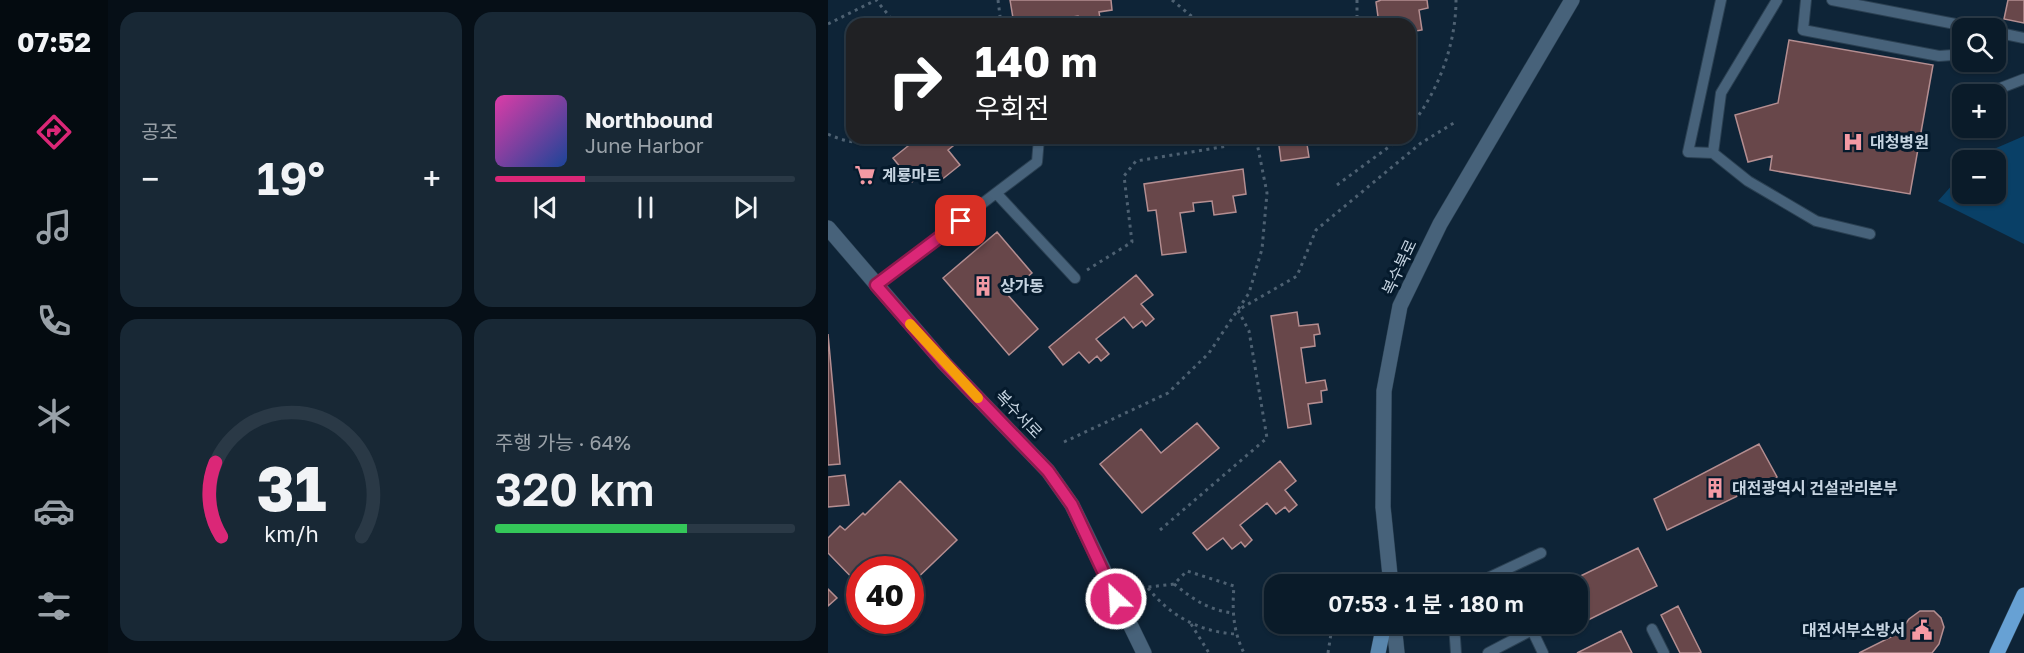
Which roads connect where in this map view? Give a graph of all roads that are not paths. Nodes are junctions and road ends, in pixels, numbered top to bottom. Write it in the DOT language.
graph roads {
  1 [pos="1572,0"];
  2 [pos="1721,0"];
  3 [pos="1778,0"];
  4 [pos="1806,0"];
  5 [pos="1832,0"];
  6 [pos="1952,24"];
  7 [pos="2006,34"];
  8 [pos="2024,38"];
  9 [pos="1952,55"];
  10 [pos="2024,79"];
  11 [pos="2006,86"];
  12 [pos="1039,144"];
  13 [pos="1713,153"];
  14 [pos="996,193"];
  15 [pos="828,228"];
  16 [pos="1870,234"];
  17 [pos="1075,278"];
  18 [pos="876,285"];
  19 [pos="1541,553"];
  20 [pos="1390,574"];
  21 [pos="1496,574"];
  22 [pos="2024,595"];
  23 [pos="1652,629"];
  24 [pos="1382,634"];
  25 [pos="1395,634"];
  26 [pos="1455,634"];
  27 [pos="1144,653"];
  28 [pos="1378,653"];
  29 [pos="1397,653"];
  30 [pos="1456,653"];
  31 [pos="1488,653"];
  32 [pos="1543,653"];
  33 [pos="1664,653"];
  34 [pos="1997,653"];
  1 -- 20 [label="street, 복수북로"];
  2 -- 13 [label="lane"];
  3 -- 13 [label="lane"];
  4 -- 9 [label="lane"];
  5 -- 6 [label="lane"];
  7 -- 8 [label="lane"];
  10 -- 11 [label="lane"];
  12 -- 14 [label="lane"];
  13 -- 16 [label="lane"];
  14 -- 17 [label="lane"];
  14 -- 18 [label="lane"];
  15 -- 18 [label="street, 복수서로"];
  18 -- 27 [label="street, 복수서로"];
  19 -- 21 [label="lane"];
  22 -- 34 [label="main road"];
  23 -- 33 [label="lane"];
  24 -- 28 [label="main road"];
  25 -- 29 [label="street"];
  26 -- 30 [label="lane"];
  31 -- 32 [label="lane"];
}
